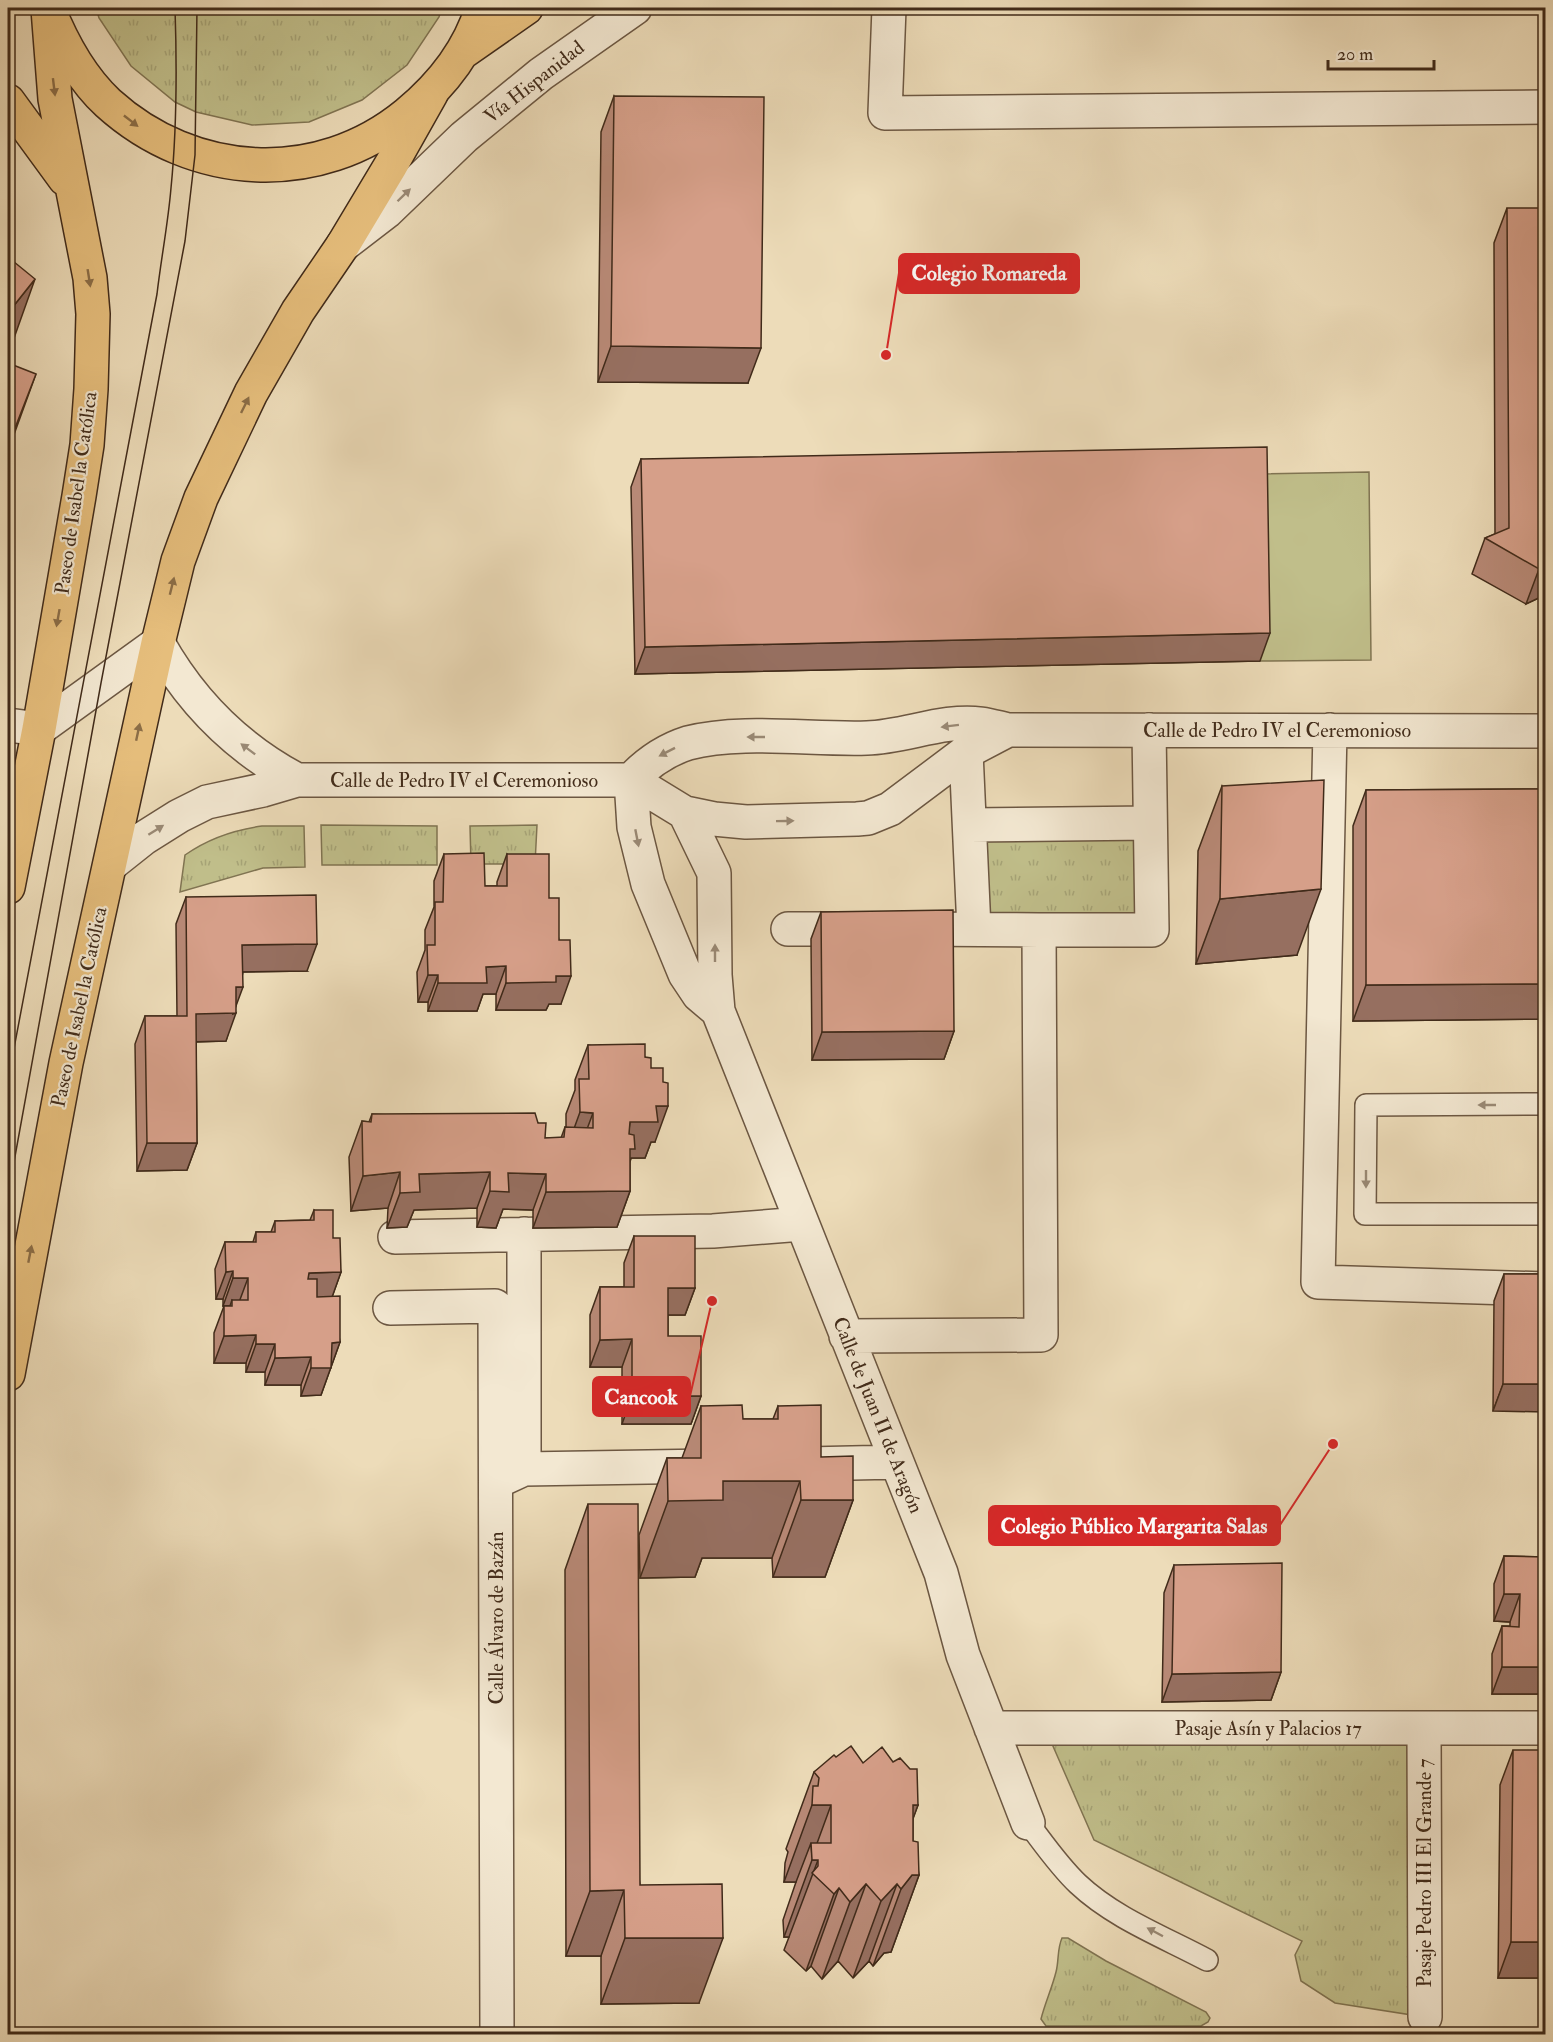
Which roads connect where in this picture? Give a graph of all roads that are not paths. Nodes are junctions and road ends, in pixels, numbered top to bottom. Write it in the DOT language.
graph roads {
  1 [pos="48,8"];
  2 [pos="482,8"];
  3 [pos="526,8"];
  4 [pos="635,8"];
  5 [pos="889,8"];
  6 [pos="462,53"];
  7 [pos="431,94"];
  8 [pos="8,101"];
  9 [pos="1545,107"];
  10 [pos="464,138"];
  11 [pos="402,144"];
  12 [pos="340,153"];
  13 [pos="72,188"];
  14 [pos="343,245"];
  15 [pos="158,643"];
  16 [pos="23,727"];
  17 [pos="1008,730"];
  18 [pos="1149,730"];
  19 [pos="1330,730"];
  20 [pos="1545,731"];
  21 [pos="966,752"];
  22 [pos="297,780"];
  23 [pos="631,780"];
  24 [pos="685,813"];
  25 [pos="746,822"];
  26 [pos="1150,823"];
  27 [pos="970,825"];
  28 [pos="110,865"];
  29 [pos="714,873"];
  30 [pos="8,887"];
  31 [pos="788,929"];
  32 [pos="974,929"];
  33 [pos="1039,930"];
  34 [pos="718,1011"];
  35 [pos="1545,1104"];
  36 [pos="1545,1214"];
  37 [pos="802,1224"];
  38 [pos="524,1234"];
  39 [pos="395,1237"];
  40 [pos="1545,1288"];
  41 [pos="390,1308"];
  42 [pos="846,1336"];
  43 [pos="8,1374"];
  44 [pos="897,1462"];
  45 [pos="780,1464"];
  46 [pos="734,1465"];
  47 [pos="510,1476"];
  48 [pos="991,1728"];
  49 [pos="1424,1728"];
  50 [pos="1545,1728"];
  51 [pos="1028,1823"];
  52 [pos="1207,1960"];
  53 [pos="1425,2017"];
  54 [pos="497,2034"];
  1 -- 12 [label="main road, one-way"];
  1 -- 13 [label="main road, Paseo de Isabel la Católica, one-way"];
  2 -- 6 [label="main road"];
  3 -- 6 [label="main road"];
  4 -- 10 [label="street, Vía Hispanidad"];
  5 -- 9 [label="street"];
  6 -- 7 [label="main road"];
  7 -- 11 [label="main road, Paseo de Isabel la Católica"];
  7 -- 12 [label="main road"];
  8 -- 13 [label="main road"];
  10 -- 11 [label="street, Vía Hispanidad"];
  14 -- 10 [label="street, Vía Hispanidad, one-way"];
  11 -- 12 [label="street, Vía Hispanidad"];
  11 -- 14 [label="main road, Paseo de Isabel la Católica"];
  13 -- 16 [label="main road, Paseo de Isabel la Católica, one-way"];
  15 -- 14 [label="main road, Paseo de Isabel la Católica, one-way"];
  15 -- 16 [label="street"];
  22 -- 15 [label="street, one-way"];
  28 -- 15 [label="main road, Paseo de Isabel la Católica, one-way"];
  16 -- 30 [label="main road, Paseo de Isabel la Católica"];
  17 -- 18 [label="street, Calle de Pedro IV el Ceremonioso"];
  17 -- 21 [label="street, Calle de Pedro IV el Ceremonioso"];
  17 -- 23 [label="street, Calle de Pedro IV el Ceremonioso, one-way"];
  18 -- 19 [label="street, Calle de Pedro IV el Ceremonioso"];
  18 -- 26 [label="street"];
  19 -- 20 [label="street, Calle de Pedro IV el Ceremonioso"];
  19 -- 40 [label="street"];
  25 -- 21 [label="street, Calle de Pedro IV el Ceremonioso, one-way"];
  21 -- 27 [label="street"];
  22 -- 23 [label="street, Calle de Pedro IV el Ceremonioso"];
  28 -- 22 [label="street, Calle de Pedro IV el Ceremonioso, one-way"];
  23 -- 24 [label="street, Calle de Pedro IV el Ceremonioso"];
  23 -- 34 [label="street, Calle de Juan II de Aragón, one-way"];
  24 -- 25 [label="street, Calle de Pedro IV el Ceremonioso"];
  24 -- 29 [label="street, Calle de Juan II de Aragón"];
  25 -- 29 [label="street"];
  26 -- 27 [label="street"];
  26 -- 33 [label="street"];
  27 -- 32 [label="street"];
  43 -- 28 [label="main road, Paseo de Isabel la Católica, one-way"];
  34 -- 29 [label="street, Calle de Juan II de Aragón, one-way"];
  31 -- 32 [label="street"];
  32 -- 33 [label="street"];
  33 -- 42 [label="street"];
  34 -- 37 [label="street, Calle de Juan II de Aragón"];
  35 -- 36 [label="lane, one-way"];
  37 -- 38 [label="street"];
  37 -- 42 [label="street, Calle de Juan II de Aragón"];
  38 -- 39 [label="street"];
  38 -- 47 [label="street"];
  41 -- 47 [label="street, Calle Álvaro de Bazán"];
  42 -- 44 [label="street, Calle de Juan II de Aragón"];
  44 -- 45 [label="street"];
  44 -- 48 [label="street, Calle de Juan II de Aragón"];
  46 -- 47 [label="street"];
  47 -- 54 [label="street, Calle Álvaro de Bazán"];
  48 -- 49 [label="street, Pasaje Asín y Palacios 17"];
  48 -- 51 [label="street, Calle de Juan II de Aragón"];
  49 -- 50 [label="street, Pasaje Asín y Palacios 17"];
  49 -- 53 [label="street, Pasaje Pedro III El Grande 7"];
  52 -- 51 [label="lane, one-way"];
}
